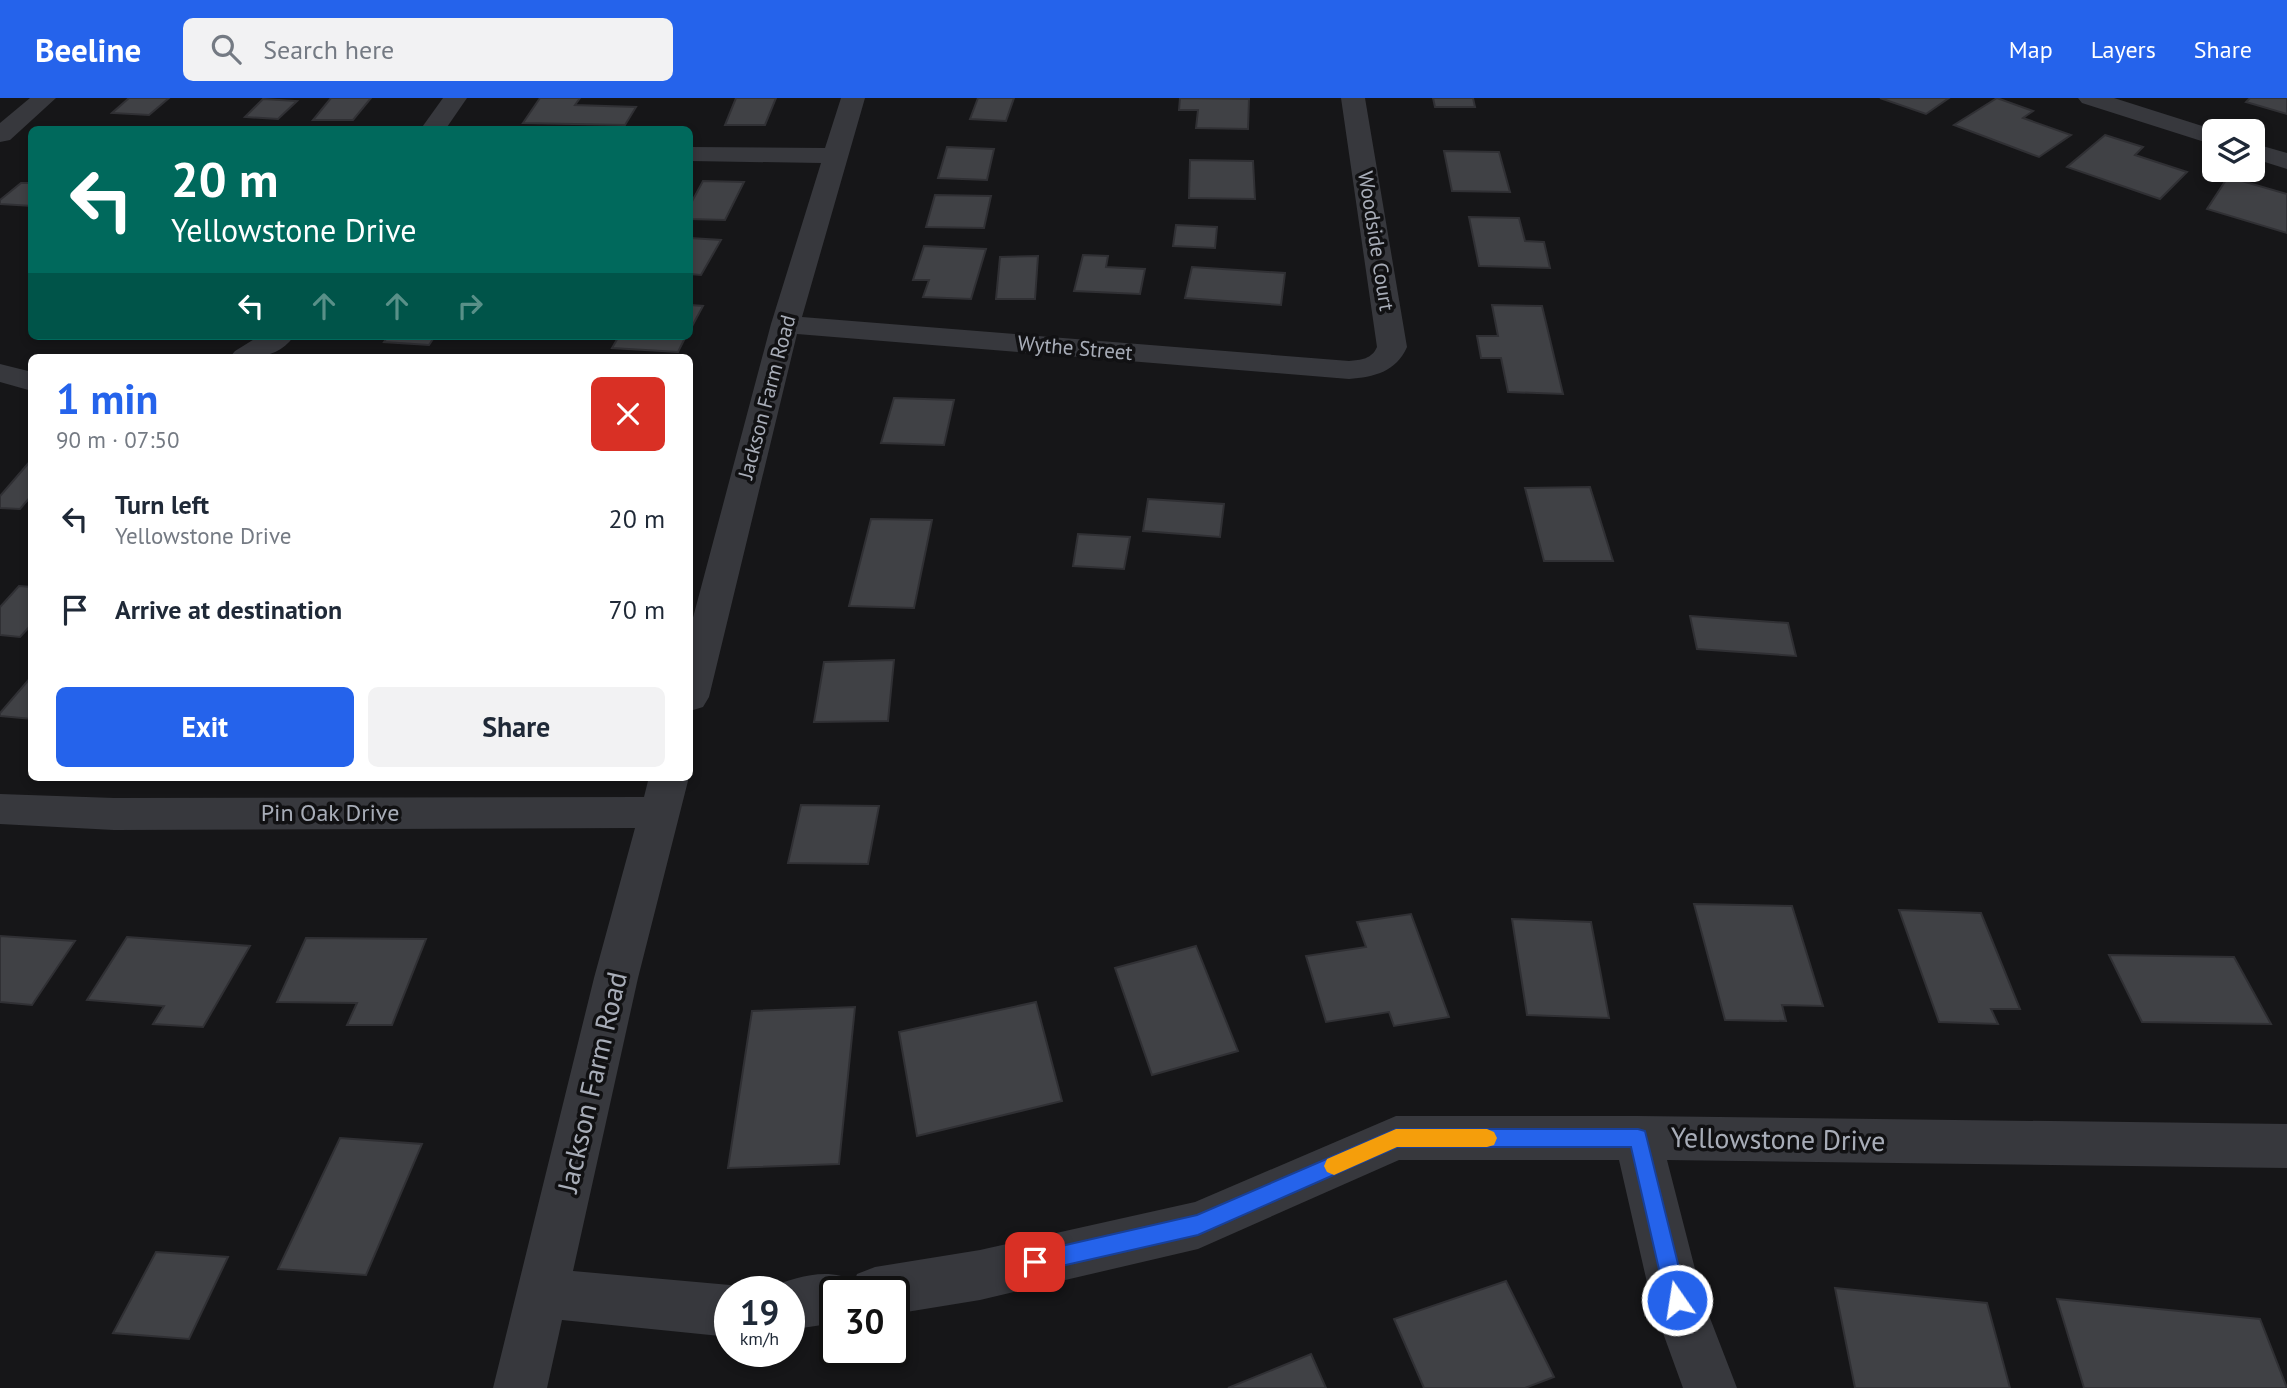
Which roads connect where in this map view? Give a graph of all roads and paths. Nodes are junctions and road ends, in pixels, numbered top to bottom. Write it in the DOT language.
graph roads {
  1 [pos="44,98"];
  2 [pos="455,98"];
  3 [pos="853,98"];
  4 [pos="1353,98"];
  5 [pos="2090,98"];
  6 [pos="435,126"];
  7 [pos="2202,134"];
  8 [pos="0,135"];
  9 [pos="28,136"];
  10 [pos="693,154"];
  11 [pos="2265,154"];
  12 [pos="834,156"];
  13 [pos="2287,161"];
  14 [pos="785,324"];
  15 [pos="273,340"];
  16 [pos="250,354"];
  17 [pos="1365,369"];
  18 [pos="0,373"];
  19 [pos="28,381"];
  20 [pos="693,685"];
  21 [pos="665,794"];
  22 [pos="0,809"];
  23 [pos="1638,1138"];
  24 [pos="2287,1146"];
  25 [pos="910,1286"];
  26 [pos="542,1293"];
  27 [pos="714,1309"];
  28 [pos="520,1388"];
  29 [pos="1710,1388"];
  1 -- 8 [label="street"];
  2 -- 6 [label="street"];
  3 -- 12 [label="street, Jackson Farm Road"];
  4 -- 17 [label="street, Woodside Court"];
  5 -- 7 [label="street"];
  8 -- 9 [label="street"];
  10 -- 12 [label="street"];
  11 -- 13 [label="street"];
  12 -- 14 [label="street, Jackson Farm Road"];
  14 -- 17 [label="street, Wythe Street"];
  14 -- 20 [label="street, Jackson Farm Road"];
  15 -- 16 [label="street"];
  18 -- 19 [label="street"];
  21 -- 22 [label="street, Pin Oak Drive"];
  21 -- 26 [label="street, Jackson Farm Road"];
  23 -- 24 [label="street, Yellowstone Drive"];
  23 -- 25 [label="street, Yellowstone Drive"];
  23 -- 29 [label="street"];
  26 -- 27 [label="street"];
  26 -- 28 [label="street, Jackson Farm Road"];
}
